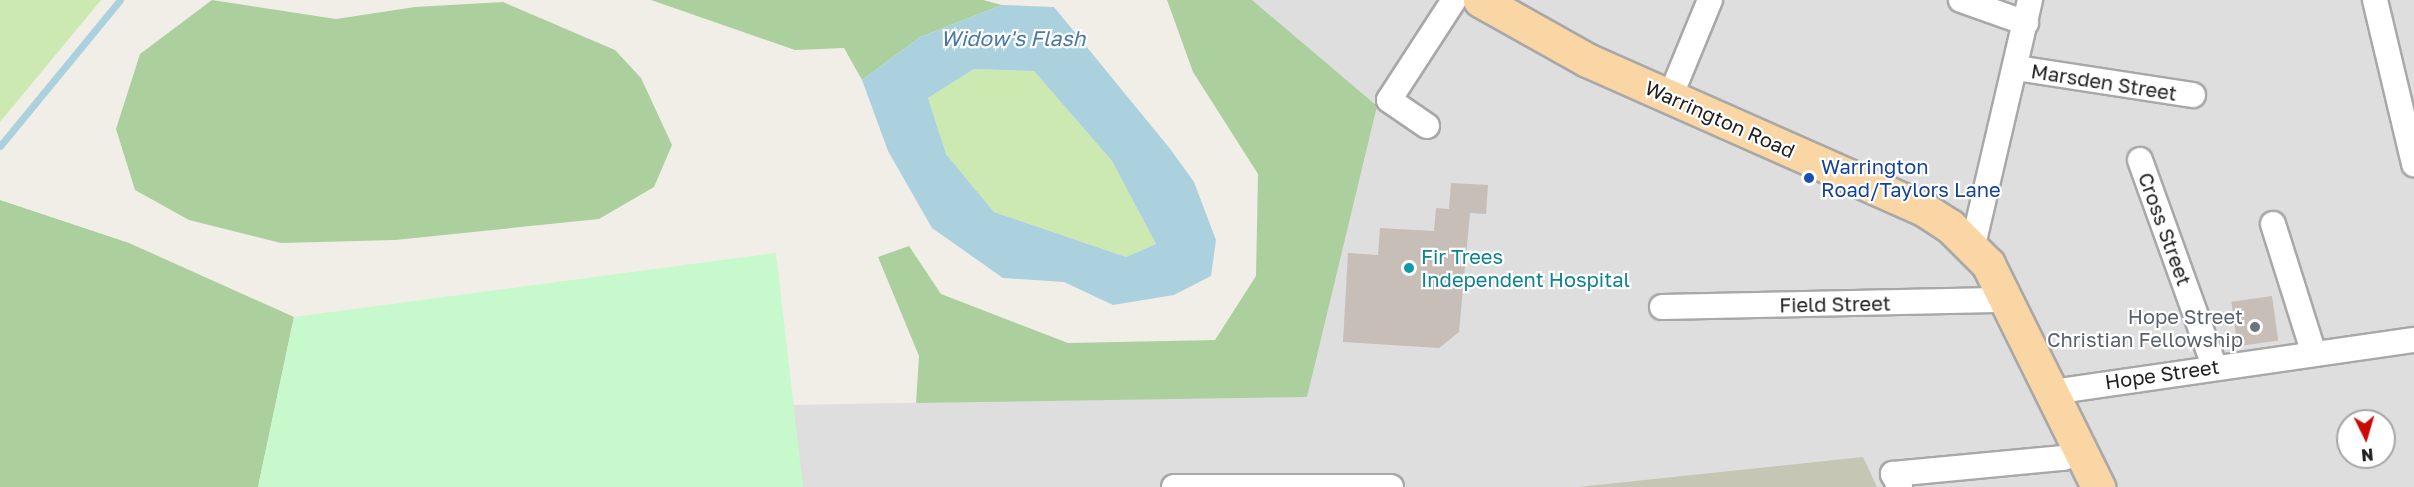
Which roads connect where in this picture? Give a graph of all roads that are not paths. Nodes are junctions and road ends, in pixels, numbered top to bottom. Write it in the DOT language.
graph roads {
  1 [pos="1454,0"];
  2 [pos="1480,0"];
  3 [pos="1710,0"];
  4 [pos="1961,0"];
  5 [pos="2375,0"];
  6 [pos="2028,12"];
  7 [pos="2016,68"];
  8 [pos="2193,95"];
  9 [pos="1670,97"];
  10 [pos="1427,126"];
  11 [pos="2140,160"];
  12 [pos="2414,164"];
  13 [pos="2273,224"];
  14 [pos="1973,245"];
  15 [pos="2008,300"];
  16 [pos="1662,307"];
  17 [pos="2414,340"];
  18 [pos="2314,354"];
  19 [pos="2214,366"];
  20 [pos="2053,392"];
  21 [pos="2081,451"];
  22 [pos="1896,480"];
  23 [pos="1174,487"];
  24 [pos="1358,487"];
  25 [pos="1391,487"];
  26 [pos="2098,487"];
  1 -- 10 [label="street"];
  2 -- 9 [label="main road, Warrington Road"];
  3 -- 9 [label="street"];
  4 -- 6 [label="street"];
  5 -- 12 [label="street"];
  6 -- 7 [label="street"];
  7 -- 8 [label="street, Marsden Street"];
  7 -- 14 [label="street"];
  9 -- 14 [label="main road, Warrington Road"];
  11 -- 19 [label="street, Cross Street"];
  13 -- 18 [label="street"];
  14 -- 15 [label="main road, Warrington Road"];
  15 -- 16 [label="street, Field Street"];
  15 -- 20 [label="main road, Warrington Road"];
  17 -- 18 [label="street, Hope Street"];
  18 -- 19 [label="street, Hope Street"];
  19 -- 20 [label="street, Hope Street"];
  20 -- 21 [label="main road, Warrington Road"];
  21 -- 22 [label="street"];
  21 -- 26 [label="main road, Warrington Road"];
  23 -- 24 [label="street"];
  24 -- 25 [label="street"];
}
